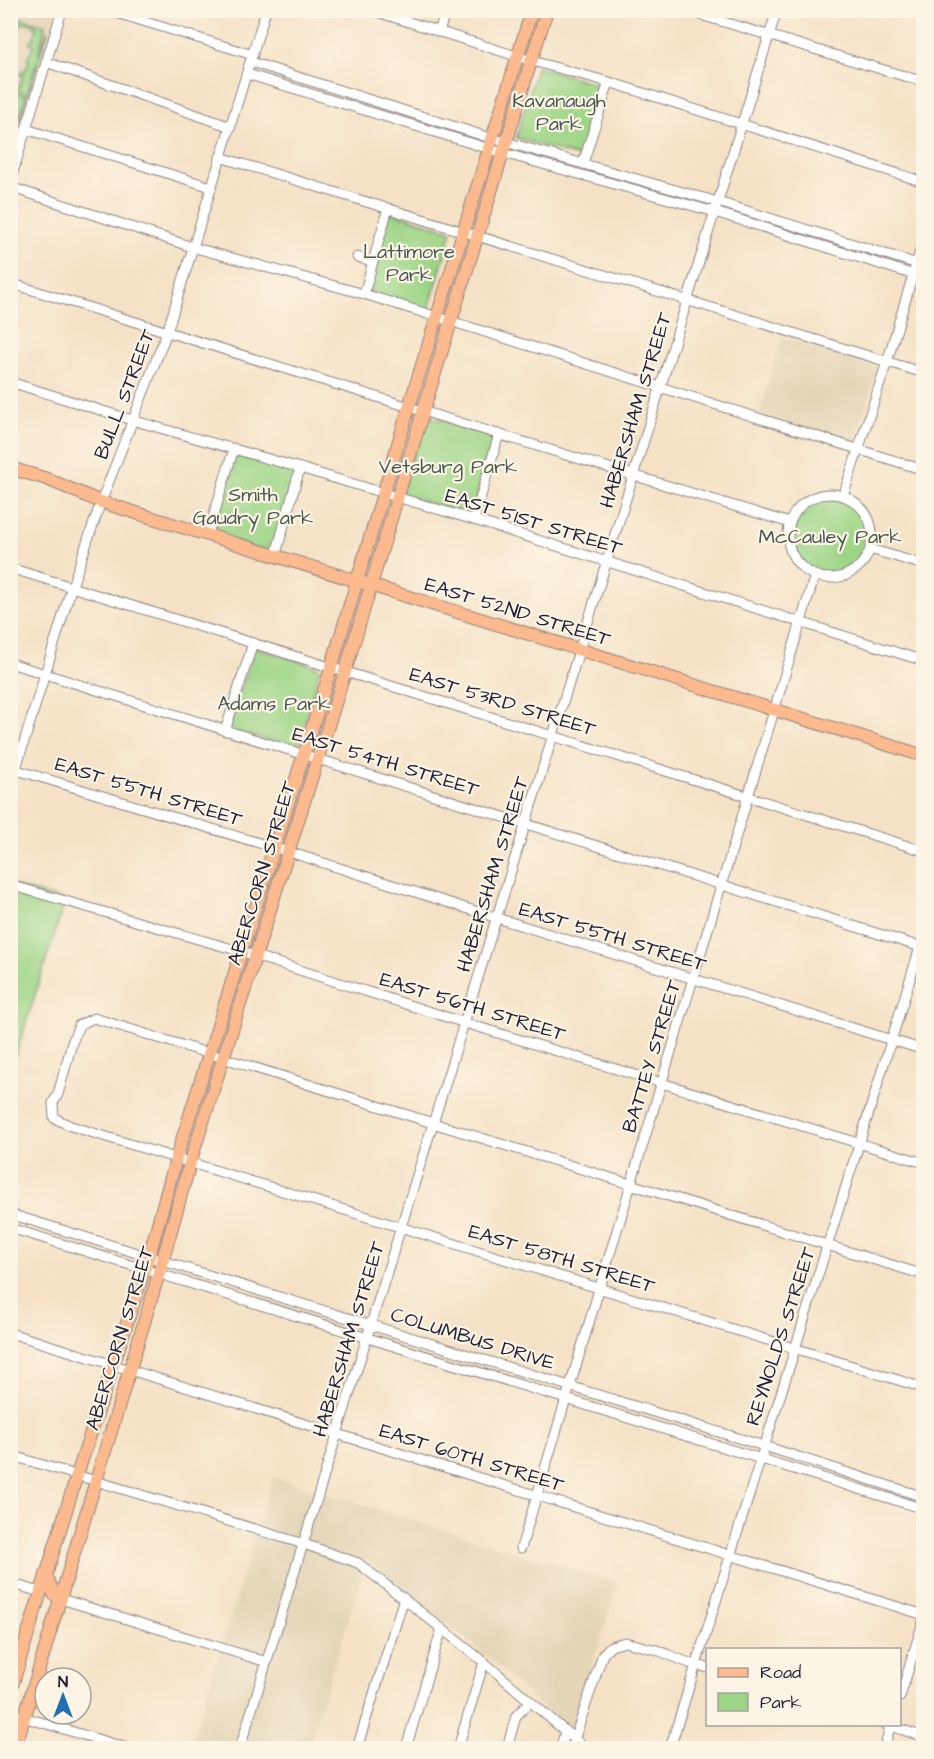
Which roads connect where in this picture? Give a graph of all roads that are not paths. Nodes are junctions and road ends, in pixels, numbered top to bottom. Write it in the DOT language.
graph roads {
  1 [pos="62,10"];
  2 [pos="107,10"];
  3 [pos="266,10"];
  4 [pos="371,10"];
  5 [pos="446,10"];
  6 [pos="532,10"];
  7 [pos="547,10"];
  8 [pos="684,10"];
  9 [pos="777,10"];
  10 [pos="440,32"];
  11 [pos="770,35"];
  12 [pos="518,57"];
  13 [pos="252,59"];
  14 [pos="532,61"];
  15 [pos="46,62"];
  16 [pos="247,74"];
  17 [pos="609,82"];
  18 [pos="924,82"];
  19 [pos="924,91"];
  20 [pos="924,107"];
  21 [pos="742,126"];
  22 [pos="231,127"];
  23 [pos="26,129"];
  24 [pos="491,143"];
  25 [pos="505,148"];
  26 [pos="220,157"];
  27 [pos="583,163"];
  28 [pos="10,182"];
  29 [pos="924,183"];
  30 [pos="10,187"];
  31 [pos="211,188"];
  32 [pos="718,202"];
  33 [pos="388,208"];
  34 [pos="715,212"];
  35 [pos="464,231"];
  36 [pos="477,236"];
  37 [pos="924,238"];
  38 [pos="192,247"];
  39 [pos="357,257"];
  40 [pos="373,262"];
  41 [pos="920,265"];
  42 [pos="913,274"];
  43 [pos="924,278"];
  44 [pos="10,283"];
  45 [pos="364,294"];
  46 [pos="688,300"];
  47 [pos="437,318"];
  48 [pos="451,323"];
  49 [pos="168,332"];
  50 [pos="887,362"];
  51 [pos="924,373"];
  52 [pos="10,381"];
  53 [pos="661,388"];
  54 [pos="409,407"];
  55 [pos="423,412"];
  56 [pos="132,420"];
  57 [pos="499,434"];
  58 [pos="234,448"];
  59 [pos="858,450"];
  60 [pos="10,468"];
  61 [pos="300,468"];
  62 [pos="924,470"];
  63 [pos="634,475"];
  64 [pos="383,494"];
  65 [pos="843,496"];
  66 [pos="397,498"];
  67 [pos="101,501"];
  68 [pos="474,520"];
  69 [pos="790,523"];
  70 [pos="208,534"];
  71 [pos="870,549"];
  72 [pos="276,554"];
  73 [pos="607,563"];
  74 [pos="924,565"];
  75 [pos="10,568"];
  76 [pos="815,575"];
  77 [pos="357,581"];
  78 [pos="371,585"];
  79 [pos="72,586"];
  80 [pos="800,623"];
  81 [pos="253,643"];
  82 [pos="580,650"];
  83 [pos="924,661"];
  84 [pos="10,663"];
  85 [pos="331,668"];
  86 [pos="345,672"];
  87 [pos="45,675"];
  88 [pos="774,710"];
  89 [pos="225,731"];
  90 [pos="554,735"];
  91 [pos="303,755"];
  92 [pos="924,756"];
  93 [pos="316,759"];
  94 [pos="14,769"];
  95 [pos="10,788"];
  96 [pos="748,797"];
  97 [pos="526,823"];
  98 [pos="275,848"];
  99 [pos="924,851"];
  100 [pos="289,852"];
  101 [pos="10,885"];
  102 [pos="721,885"];
  103 [pos="497,918"];
  104 [pos="924,934"];
  105 [pos="922,947"];
  106 [pos="243,952"];
  107 [pos="256,956"];
  108 [pos="693,979"];
  109 [pos="465,1023"];
  110 [pos="891,1039"];
  111 [pos="924,1050"];
  112 [pos="210,1055"];
  113 [pos="224,1060"];
  114 [pos="662,1083"];
  115 [pos="433,1125"];
  116 [pos="859,1143"];
  117 [pos="176,1159"];
  118 [pos="190,1163"];
  119 [pos="924,1163"];
  120 [pos="631,1186"];
  121 [pos="10,1214"];
  122 [pos="10,1228"];
  123 [pos="401,1228"];
  124 [pos="828,1246"];
  125 [pos="149,1256"];
  126 [pos="161,1267"];
  127 [pos="144,1269"];
  128 [pos="924,1275"];
  129 [pos="600,1288"];
  130 [pos="370,1325"];
  131 [pos="10,1333"];
  132 [pos="367,1337"];
  133 [pos="796,1350"];
  134 [pos="113,1364"];
  135 [pos="130,1370"];
  136 [pos="570,1387"];
  137 [pos="924,1388"];
  138 [pos="567,1399"];
  139 [pos="338,1434"];
  140 [pos="764,1446"];
  141 [pos="10,1455"];
  142 [pos="760,1460"];
  143 [pos="77,1475"];
  144 [pos="97,1482"];
  145 [pos="537,1496"];
  146 [pos="924,1497"];
  147 [pos="924,1509"];
  148 [pos="304,1544"];
  149 [pos="521,1548"];
  150 [pos="729,1555"];
  151 [pos="46,1575"];
  152 [pos="10,1583"];
  153 [pos="40,1592"];
  154 [pos="404,1598"];
  155 [pos="61,1599"];
  156 [pos="924,1617"];
  157 [pos="53,1626"];
  158 [pos="442,1628"];
  159 [pos="267,1662"];
  160 [pos="484,1662"];
  161 [pos="695,1664"];
  162 [pos="706,1667"];
  163 [pos="10,1692"];
  164 [pos="901,1694"];
  165 [pos="530,1702"];
  166 [pos="10,1713"];
  167 [pos="24,1718"];
  168 [pos="889,1726"];
  169 [pos="892,1726"];
  170 [pos="565,1733"];
  171 [pos="924,1737"];
  172 [pos="574,1740"];
  173 [pos="15,1749"];
  174 [pos="127,1749"];
  175 [pos="240,1749"];
  176 [pos="357,1749"];
  177 [pos="406,1749"];
  178 [pos="458,1749"];
  179 [pos="507,1749"];
  180 [pos="560,1749"];
  181 [pos="585,1749"];
  182 [pos="670,1749"];
  183 [pos="884,1749"];
  1 -- 15 [label="street"];
  2 -- 13 [label="street"];
  3 -- 13 [label="street, BULL STREET"];
  4 -- 10 [label="street"];
  5 -- 10 [label="street"];
  6 -- 12 [label="main road, ABERCORN STREET"];
  7 -- 14 [label="main road, ABERCORN STREET"];
  8 -- 11 [label="street"];
  9 -- 11 [label="street, HABERSHAM STREET"];
  10 -- 12 [label="street"];
  11 -- 18 [label="street"];
  11 -- 21 [label="street, HABERSHAM STREET"];
  12 -- 14 [label="street"];
  12 -- 24 [label="main road, ABERCORN STREET"];
  13 -- 16 [label="street, BULL STREET"];
  13 -- 24 [label="street"];
  14 -- 17 [label="street"];
  14 -- 25 [label="main road, ABERCORN STREET"];
  15 -- 22 [label="street"];
  15 -- 23 [label="street"];
  16 -- 22 [label="street, BULL STREET"];
  16 -- 24 [label="street"];
  17 -- 21 [label="street"];
  17 -- 27 [label="street"];
  19 -- 20 [label="street"];
  21 -- 29 [label="street"];
  21 -- 32 [label="street, HABERSHAM STREET"];
  22 -- 26 [label="street, BULL STREET"];
  23 -- 28 [label="street"];
  23 -- 31 [label="street"];
  24 -- 25 [label="street"];
  24 -- 35 [label="main road, ABERCORN STREET"];
  25 -- 27 [label="street"];
  25 -- 34 [label="street"];
  25 -- 36 [label="main road, ABERCORN STREET"];
  26 -- 31 [label="street, BULL STREET"];
  26 -- 33 [label="street"];
  27 -- 32 [label="street"];
  30 -- 38 [label="street"];
  31 -- 38 [label="street, BULL STREET"];
  32 -- 34 [label="street, HABERSHAM STREET"];
  32 -- 41 [label="street"];
  33 -- 35 [label="street"];
  33 -- 40 [label="street"];
  34 -- 42 [label="street"];
  34 -- 46 [label="street, HABERSHAM STREET"];
  35 -- 36 [label="street"];
  35 -- 47 [label="main road, ABERCORN STREET"];
  36 -- 46 [label="street"];
  36 -- 48 [label="main road, ABERCORN STREET"];
  37 -- 41 [label="street"];
  38 -- 45 [label="street"];
  38 -- 49 [label="street, BULL STREET"];
  39 -- 40 [label="street"];
  40 -- 45 [label="street"];
  41 -- 42 [label="street"];
  42 -- 43 [label="street"];
  42 -- 50 [label="street"];
  44 -- 49 [label="street"];
  45 -- 47 [label="street"];
  46 -- 50 [label="street"];
  46 -- 53 [label="street, HABERSHAM STREET"];
  47 -- 48 [label="street"];
  47 -- 54 [label="main road, ABERCORN STREET"];
  48 -- 53 [label="street"];
  48 -- 55 [label="main road, ABERCORN STREET"];
  49 -- 54 [label="street"];
  49 -- 56 [label="street, BULL STREET"];
  50 -- 51 [label="street"];
  50 -- 59 [label="street"];
  52 -- 56 [label="street, EAST 51ST STREET"];
  53 -- 59 [label="street"];
  53 -- 63 [label="street, HABERSHAM STREET"];
  54 -- 55 [label="street"];
  54 -- 64 [label="main road, ABERCORN STREET"];
  55 -- 57 [label="street"];
  55 -- 66 [label="main road, ABERCORN STREET"];
  56 -- 58 [label="street, EAST 51ST STREET"];
  56 -- 67 [label="street, BULL STREET"];
  57 -- 63 [label="street"];
  57 -- 68 [label="street"];
  58 -- 61 [label="street, EAST 51ST STREET"];
  58 -- 70 [label="street"];
  59 -- 62 [label="street"];
  59 -- 65 [label="street"];
  60 -- 67 [label="main road, EAST 52ND STREET"];
  61 -- 64 [label="street, EAST 51ST STREET"];
  61 -- 72 [label="street"];
  63 -- 69 [label="street"];
  63 -- 73 [label="street, HABERSHAM STREET"];
  64 -- 66 [label="street, EAST 51ST STREET"];
  64 -- 77 [label="main road, ABERCORN STREET"];
  65 -- 69 [label="street"];
  65 -- 71 [label="street"];
  66 -- 68 [label="street, EAST 51ST STREET"];
  66 -- 78 [label="main road, ABERCORN STREET"];
  67 -- 70 [label="main road, EAST 52ND STREET"];
  67 -- 79 [label="street, BULL STREET"];
  68 -- 73 [label="street, EAST 51ST STREET"];
  69 -- 76 [label="street"];
  70 -- 72 [label="main road, EAST 52ND STREET"];
  71 -- 74 [label="street"];
  71 -- 76 [label="street"];
  72 -- 77 [label="main road, EAST 52ND STREET"];
  73 -- 80 [label="street, EAST 51ST STREET"];
  73 -- 82 [label="street, HABERSHAM STREET"];
  75 -- 79 [label="street, EAST 53RD STREET"];
  76 -- 80 [label="street, BATTEY STREET"];
  77 -- 78 [label="main road, EAST 52ND STREET"];
  77 -- 85 [label="main road, ABERCORN STREET"];
  78 -- 82 [label="main road, EAST 52ND STREET"];
  78 -- 86 [label="main road, ABERCORN STREET"];
  79 -- 81 [label="street, EAST 53RD STREET"];
  79 -- 87 [label="street, BULL STREET"];
  80 -- 83 [label="street, EAST 51ST STREET"];
  80 -- 88 [label="street, BATTEY STREET"];
  81 -- 85 [label="street, EAST 53RD STREET"];
  81 -- 89 [label="street"];
  82 -- 88 [label="main road, EAST 52ND STREET"];
  82 -- 90 [label="street, HABERSHAM STREET"];
  84 -- 87 [label="street, EAST 54TH STREET"];
  85 -- 86 [label="street, EAST 53RD STREET"];
  85 -- 91 [label="main road, ABERCORN STREET"];
  86 -- 90 [label="street, EAST 53RD STREET"];
  86 -- 93 [label="main road, ABERCORN STREET"];
  87 -- 89 [label="street, EAST 54TH STREET"];
  87 -- 94 [label="street, BULL STREET"];
  88 -- 92 [label="main road, EAST 52ND STREET"];
  88 -- 96 [label="street, BATTEY STREET"];
  89 -- 91 [label="street, EAST 54TH STREET"];
  90 -- 96 [label="street, EAST 53RD STREET"];
  90 -- 97 [label="street, HABERSHAM STREET"];
  91 -- 93 [label="street, EAST 54TH STREET"];
  91 -- 98 [label="main road, ABERCORN STREET"];
  93 -- 97 [label="street, EAST 54TH STREET"];
  93 -- 100 [label="main road, ABERCORN STREET"];
  94 -- 95 [label="street, BULL STREET"];
  94 -- 98 [label="street, EAST 55TH STREET"];
  96 -- 99 [label="street, EAST 53RD STREET"];
  96 -- 102 [label="street, BATTEY STREET"];
  97 -- 102 [label="street, EAST 54TH STREET"];
  97 -- 103 [label="street, HABERSHAM STREET"];
  98 -- 100 [label="street, EAST 55TH STREET"];
  98 -- 106 [label="main road, ABERCORN STREET"];
  100 -- 103 [label="street, EAST 55TH STREET"];
  100 -- 107 [label="main road, ABERCORN STREET"];
  101 -- 106 [label="street, EAST 56TH STREET"];
  102 -- 105 [label="street, EAST 54TH STREET"];
  102 -- 108 [label="street, BATTEY STREET"];
  103 -- 108 [label="street, EAST 55TH STREET"];
  103 -- 109 [label="street, HABERSHAM STREET"];
  104 -- 105 [label="street, REYNOLDS STREET"];
  105 -- 110 [label="street, REYNOLDS STREET"];
  106 -- 107 [label="street, EAST 56TH STREET"];
  106 -- 112 [label="main road, ABERCORN STREET"];
  107 -- 109 [label="street, EAST 56TH STREET"];
  107 -- 113 [label="main road, ABERCORN STREET"];
  108 -- 110 [label="street, EAST 55TH STREET"];
  108 -- 114 [label="street, BATTEY STREET"];
  109 -- 114 [label="street, EAST 56TH STREET"];
  109 -- 115 [label="street, HABERSHAM STREET"];
  110 -- 111 [label="street, EAST 55TH STREET"];
  110 -- 116 [label="street, REYNOLDS STREET"];
  112 -- 113 [label="street"];
  112 -- 117 [label="main road, ABERCORN STREET"];
  112 -- 117 [label="street, EAST 58TH STREET"];
  113 -- 115 [label="street"];
  113 -- 118 [label="main road, ABERCORN STREET"];
  114 -- 116 [label="street, EAST 56TH STREET"];
  114 -- 120 [label="street, BATTEY STREET"];
  115 -- 120 [label="street"];
  115 -- 123 [label="street, HABERSHAM STREET"];
  116 -- 119 [label="street, EAST 56TH STREET"];
  116 -- 124 [label="street, REYNOLDS STREET"];
  117 -- 118 [label="street, EAST 58TH STREET"];
  117 -- 125 [label="main road, ABERCORN STREET"];
  118 -- 123 [label="street, EAST 58TH STREET"];
  118 -- 126 [label="main road, ABERCORN STREET"];
  120 -- 124 [label="street"];
  120 -- 129 [label="street, BATTEY STREET"];
  121 -- 125 [label="street, COLUMBUS DRIVE"];
  122 -- 127 [label="street, COLUMBUS DRIVE"];
  123 -- 129 [label="street, EAST 58TH STREET"];
  123 -- 130 [label="street, HABERSHAM STREET"];
  124 -- 128 [label="street"];
  124 -- 133 [label="street, REYNOLDS STREET"];
  125 -- 126 [label="street, COLUMBUS DRIVE"];
  125 -- 127 [label="main road, ABERCORN STREET"];
  126 -- 127 [label="street, COLUMBUS DRIVE"];
  126 -- 130 [label="street, COLUMBUS DRIVE"];
  126 -- 132 [label="street, COLUMBUS DRIVE"];
  126 -- 135 [label="main road, ABERCORN STREET"];
  127 -- 134 [label="main road, ABERCORN STREET"];
  129 -- 133 [label="street, EAST 58TH STREET"];
  129 -- 136 [label="street, BATTEY STREET"];
  130 -- 132 [label="street, HABERSHAM STREET"];
  130 -- 136 [label="street, COLUMBUS DRIVE"];
  131 -- 134 [label="street, EAST 60TH STREET"];
  132 -- 138 [label="street, COLUMBUS DRIVE"];
  132 -- 139 [label="street, HABERSHAM STREET"];
  133 -- 137 [label="street, EAST 58TH STREET"];
  133 -- 140 [label="street, REYNOLDS STREET"];
  134 -- 135 [label="street, EAST 60TH STREET"];
  134 -- 143 [label="main road, ABERCORN STREET"];
  135 -- 139 [label="street, EAST 60TH STREET"];
  135 -- 144 [label="main road, ABERCORN STREET"];
  136 -- 138 [label="street, BATTEY STREET"];
  136 -- 140 [label="street, COLUMBUS DRIVE"];
  138 -- 142 [label="street, COLUMBUS DRIVE"];
  138 -- 145 [label="street, BATTEY STREET"];
  139 -- 145 [label="street, EAST 60TH STREET"];
  139 -- 148 [label="street, HABERSHAM STREET"];
  140 -- 142 [label="street, REYNOLDS STREET"];
  140 -- 146 [label="street, COLUMBUS DRIVE"];
  141 -- 143 [label="street"];
  142 -- 147 [label="street, COLUMBUS DRIVE"];
  142 -- 150 [label="street, REYNOLDS STREET"];
  143 -- 144 [label="street"];
  143 -- 151 [label="main road, ABERCORN STREET"];
  144 -- 148 [label="street"];
  144 -- 155 [label="main road, ABERCORN STREET"];
  145 -- 149 [label="street, BATTEY STREET"];
  145 -- 150 [label="street, EAST 60TH STREET"];
  148 -- 154 [label="street"];
  148 -- 159 [label="street, HABERSHAM STREET"];
  150 -- 156 [label="street, EAST 60TH STREET"];
  150 -- 161 [label="street, REYNOLDS STREET"];
  151 -- 153 [label="main road, ABERCORN STREET"];
  151 -- 155 [label="main road"];
  152 -- 153 [label="street"];
  153 -- 157 [label="main road"];
  153 -- 163 [label="main road, ABERCORN STREET"];
  154 -- 158 [label="street"];
  154 -- 176 [label="street"];
  155 -- 157 [label="main road, ABERCORN STREET"];
  155 -- 159 [label="street"];
  156 -- 164 [label="street"];
  157 -- 167 [label="main road, ABERCORN STREET"];
  158 -- 160 [label="street"];
  158 -- 177 [label="street"];
  159 -- 175 [label="street, HABERSHAM STREET"];
  160 -- 165 [label="street"];
  160 -- 178 [label="street"];
  161 -- 162 [label="street"];
  161 -- 172 [label="street"];
  161 -- 182 [label="street, REYNOLDS STREET"];
  165 -- 170 [label="street"];
  165 -- 179 [label="street"];
  166 -- 167 [label="street"];
  167 -- 173 [label="main road, ABERCORN STREET"];
  167 -- 174 [label="street"];
  168 -- 183 [label="street"];
  169 -- 171 [label="street"];
  170 -- 172 [label="street"];
  170 -- 180 [label="street"];
  172 -- 181 [label="street"];
}
